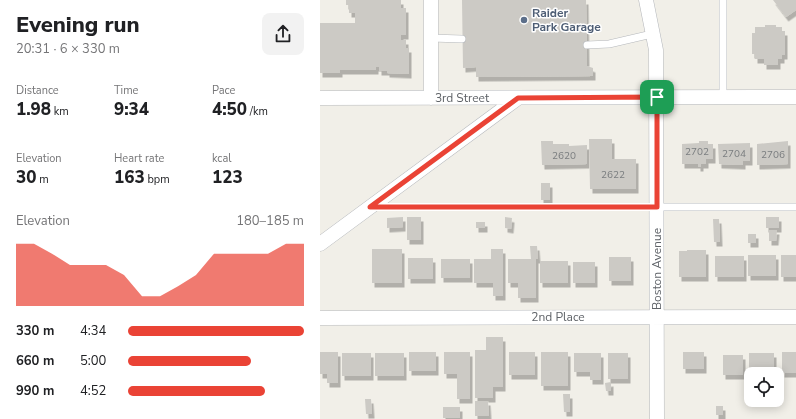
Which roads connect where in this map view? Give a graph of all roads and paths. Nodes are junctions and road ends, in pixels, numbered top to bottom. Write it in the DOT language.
graph roads {
  1 [pos="432,0"];
  2 [pos="646,0"];
  3 [pos="723,0"];
  4 [pos="652,34"];
  5 [pos="431,38"];
  6 [pos="462,39"];
  7 [pos="587,45"];
  8 [pos="657,97"];
  9 [pos="723,97"];
  10 [pos="796,97"];
  11 [pos="320,98"];
  12 [pos="431,98"];
  13 [pos="518,98"];
  14 [pos="370,207"];
  15 [pos="657,207"];
  16 [pos="796,207"];
  17 [pos="320,244"];
  18 [pos="657,317"];
  19 [pos="796,317"];
  20 [pos="320,318"];
  21 [pos="657,419"];
  1 -- 5 [label="street"];
  2 -- 4 [label="street, Boston Avenue"];
  3 -- 9 [label="lane"];
  4 -- 7 [label="lane"];
  4 -- 8 [label="street, Boston Avenue"];
  5 -- 6 [label="lane"];
  5 -- 12 [label="street"];
  8 -- 9 [label="street, 3rd Street"];
  8 -- 13 [label="street, 3rd Street"];
  8 -- 15 [label="street, Boston Avenue"];
  9 -- 10 [label="street, 3rd Street"];
  11 -- 12 [label="street, 3rd Street"];
  12 -- 13 [label="street, 3rd Street"];
  13 -- 14 [label="street"];
  14 -- 15 [label="lane"];
  14 -- 17 [label="street"];
  15 -- 16 [label="lane"];
  15 -- 18 [label="street, Boston Avenue"];
  18 -- 19 [label="street, 2nd Place"];
  18 -- 20 [label="street, 2nd Place"];
  18 -- 21 [label="street, Boston Avenue"];
}
